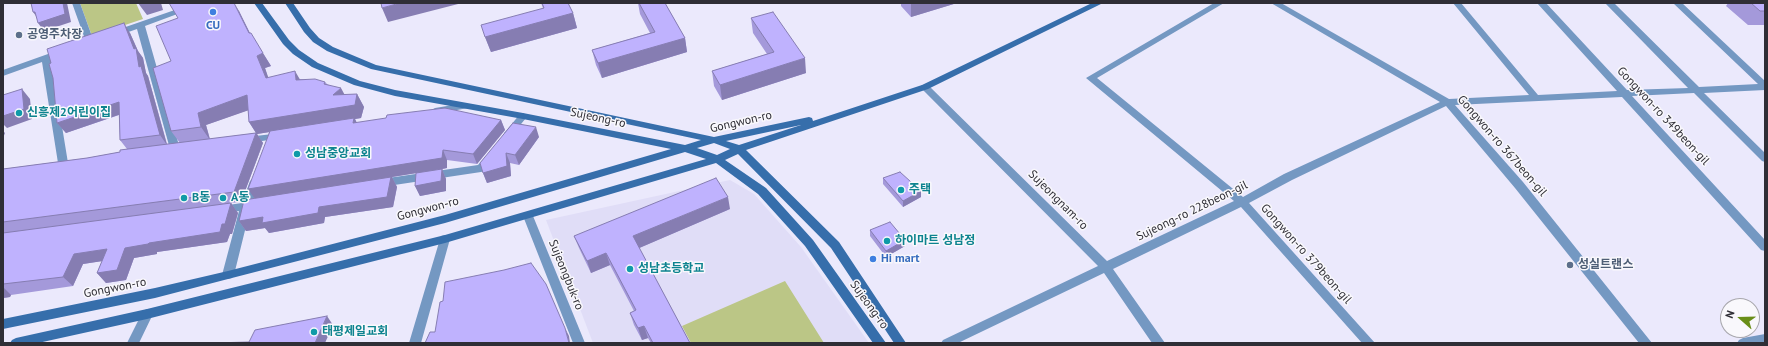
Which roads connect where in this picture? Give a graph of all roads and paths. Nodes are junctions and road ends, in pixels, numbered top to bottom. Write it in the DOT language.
graph roads {
  1 [pos="76,3"];
  2 [pos="203,3"];
  3 [pos="258,3"];
  4 [pos="289,3"];
  5 [pos="1099,3"];
  6 [pos="1220,3"];
  7 [pos="1276,3"];
  8 [pos="1457,3"];
  9 [pos="1541,3"];
  10 [pos="1610,3"];
  11 [pos="1677,3"];
  12 [pos="140,26"];
  13 [pos="112,35"];
  14 [pos="90,42"];
  15 [pos="68,50"];
  16 [pos="46,58"];
  17 [pos="3,73"];
  18 [pos="926,87"];
  19 [pos="1765,87"];
  20 [pos="1698,91"];
  21 [pos="1625,94"];
  22 [pos="1536,98"];
  23 [pos="1447,102"];
  24 [pos="465,106"];
  25 [pos="858,110"];
  26 [pos="426,112"];
  27 [pos="523,116"];
  28 [pos="294,133"];
  29 [pos="271,137"];
  30 [pos="504,139"];
  31 [pos="714,140"];
  32 [pos="239,141"];
  33 [pos="176,149"];
  34 [pos="688,149"];
  35 [pos="739,149"];
  36 [pos="495,150"];
  37 [pos="266,151"];
  38 [pos="1765,159"];
  39 [pos="717,160"];
  40 [pos="63,163"];
  41 [pos="258,172"];
  42 [pos="370,185"];
  43 [pos="1242,202"];
  44 [pos="262,204"];
  45 [pos="246,206"];
  46 [pos="207,212"];
  47 [pos="528,216"];
  48 [pos="445,239"];
  49 [pos="1765,246"];
  50 [pos="1106,267"];
  51 [pos="228,275"];
  52 [pos="146,314"];
  53 [pos="3,324"];
  54 [pos="1765,339"];
  55 [pos="16,343"];
  56 [pos="133,343"];
  57 [pos="415,343"];
  58 [pos="579,343"];
  59 [pos="880,343"];
  60 [pos="900,343"];
  61 [pos="947,343"];
  62 [pos="1159,343"];
  63 [pos="1369,343"];
  64 [pos="1646,343"];
  65 [pos="1743,343"];
  1 -- 14 [label="street"];
  2 -- 12 [label="street"];
  3 -- 24 [label="main road, Sujeong-ro"];
  4 -- 31 [label="main road, Sujeong-ro"];
  5 -- 18 [label="main road, Gongwon-ro"];
  6 -- 43 [label="street, Gongwon-ro 379beon-gil"];
  7 -- 23 [label="street, Gongwon-ro 367beon-gil"];
  8 -- 22 [label="street"];
  9 -- 21 [label="street, Gongwon-ro 349beon-gil"];
  10 -- 20 [label="street"];
  11 -- 19 [label="street"];
  12 -- 13 [label="street"];
  12 -- 33 [label="street"];
  15 -- 16 [label="street"];
  16 -- 17 [label="street"];
  16 -- 40 [label="street"];
  18 -- 25 [label="main road, Gongwon-ro"];
  18 -- 50 [label="street, Sujeongnam-ro"];
  19 -- 20 [label="street"];
  20 -- 21 [label="street"];
  20 -- 38 [label="street"];
  21 -- 22 [label="street"];
  21 -- 49 [label="street, Gongwon-ro 349beon-gil"];
  22 -- 23 [label="street"];
  23 -- 43 [label="street, Sujeong-ro 228beon-gil"];
  23 -- 64 [label="street, Gongwon-ro 367beon-gil"];
  24 -- 26 [label="street"];
  24 -- 27 [label="main road, Sujeong-ro"];
  25 -- 31 [label="main road, Gongwon-ro"];
  25 -- 35 [label="main road, Gongwon-ro"];
  27 -- 30 [label="street"];
  27 -- 34 [label="main road, Sujeong-ro"];
  28 -- 29 [label="street"];
  29 -- 32 [label="street"];
  29 -- 37 [label="street"];
  31 -- 34 [label="main road, Gongwon-ro"];
  31 -- 35 [label="main road, Sujeong-ro"];
  34 -- 39 [label="main road, Sujeong-ro"];
  34 -- 51 [label="main road, Gongwon-ro"];
  35 -- 39 [label="main road, Gongwon-ro"];
  35 -- 60 [label="main road, Sujeong-ro"];
  36 -- 42 [label="street"];
  39 -- 47 [label="main road, Gongwon-ro"];
  39 -- 59 [label="main road, Sujeong-ro"];
  41 -- 45 [label="street"];
  43 -- 50 [label="street, Sujeong-ro 228beon-gil"];
  43 -- 63 [label="street, Gongwon-ro 379beon-gil"];
  44 -- 45 [label="street"];
  45 -- 46 [label="street"];
  45 -- 51 [label="street"];
  47 -- 48 [label="main road, Gongwon-ro"];
  47 -- 58 [label="street, Sujeongbuk-ro"];
  48 -- 52 [label="main road, Gongwon-ro"];
  48 -- 57 [label="street"];
  50 -- 61 [label="street, Sujeong-ro 228beon-gil"];
  50 -- 62 [label="street, Sujeongnam-ro"];
  51 -- 53 [label="main road, Gongwon-ro"];
  52 -- 55 [label="main road, Gongwon-ro"];
  52 -- 56 [label="street"];
  54 -- 65 [label="street"];
}
